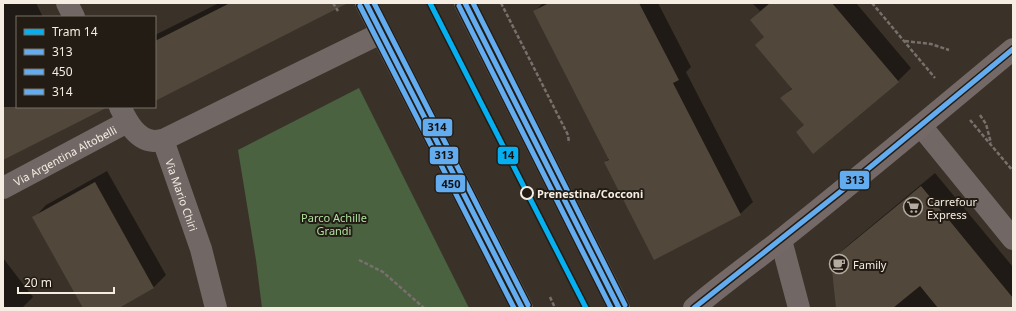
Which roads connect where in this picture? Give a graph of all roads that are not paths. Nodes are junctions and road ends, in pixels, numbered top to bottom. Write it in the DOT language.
graph roads {
  1 [pos="67,3"];
  2 [pos="366,3"];
  3 [pos="465,3"];
  4 [pos="74,16"];
  5 [pos="381,33"];
  6 [pos="1013,49"];
  7 [pos="123,114"];
  8 [pos="921,126"];
  9 [pos="163,140"];
  10 [pos="3,188"];
  11 [pos="1013,239"];
  12 [pos="781,240"];
  13 [pos="216,308"];
  14 [pos="522,308"];
  15 [pos="619,308"];
  16 [pos="694,308"];
  17 [pos="799,308"];
  1 -- 4 [label="street"];
  2 -- 5 [label="main road"];
  3 -- 15 [label="main road"];
  5 -- 9 [label="street"];
  5 -- 14 [label="main road"];
  6 -- 8 [label="main road"];
  7 -- 9 [label="street"];
  7 -- 10 [label="street, Via Argentina Altobelli"];
  8 -- 11 [label="street"];
  8 -- 12 [label="main road"];
  9 -- 13 [label="street, Via Mario Chiri"];
  12 -- 16 [label="main road"];
  12 -- 17 [label="street"];
}
